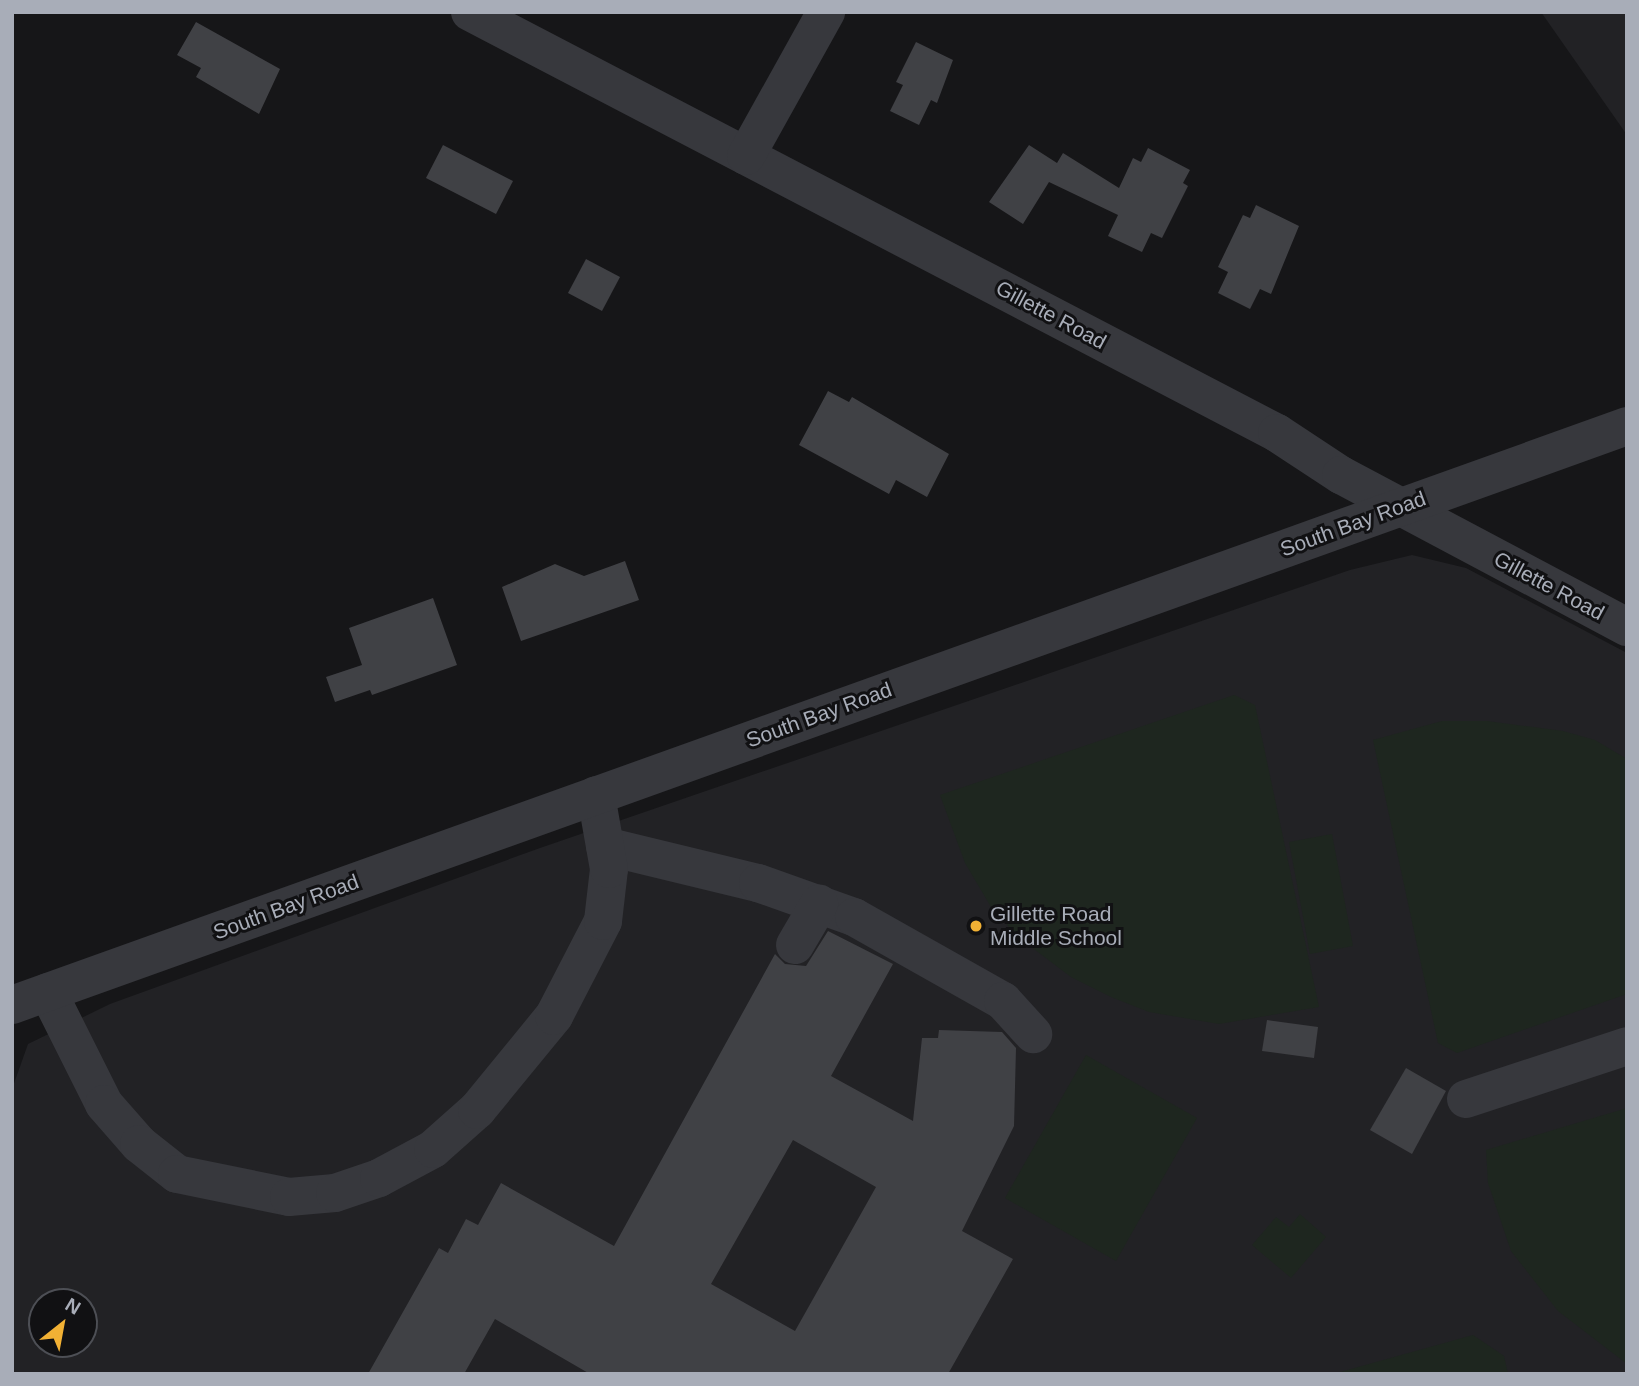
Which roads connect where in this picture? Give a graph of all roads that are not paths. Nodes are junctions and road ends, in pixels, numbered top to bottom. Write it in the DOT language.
graph roads {
  1 [pos="470,12"];
  2 [pos="826,12"];
  3 [pos="746,156"];
  4 [pos="1627,426"];
  5 [pos="1400,508"];
  6 [pos="1627,627"];
  7 [pos="596,795"];
  8 [pos="605,846"];
  9 [pos="819,904"];
  10 [pos="795,945"];
  11 [pos="48,992"];
  12 [pos="12,1004"];
  13 [pos="1033,1034"];
  14 [pos="1627,1046"];
  15 [pos="1466,1099"];
  1 -- 3 [label="street, Gillette Road"];
  2 -- 3 [label="street"];
  3 -- 5 [label="street, Gillette Road"];
  4 -- 5 [label="street, South Bay Road"];
  5 -- 6 [label="street, Gillette Road"];
  5 -- 7 [label="street, South Bay Road"];
  7 -- 8 [label="street"];
  7 -- 11 [label="street, South Bay Road"];
  8 -- 9 [label="street"];
  8 -- 11 [label="street"];
  9 -- 10 [label="street"];
  9 -- 13 [label="street"];
  11 -- 12 [label="street, South Bay Road"];
  14 -- 15 [label="street"];
}
